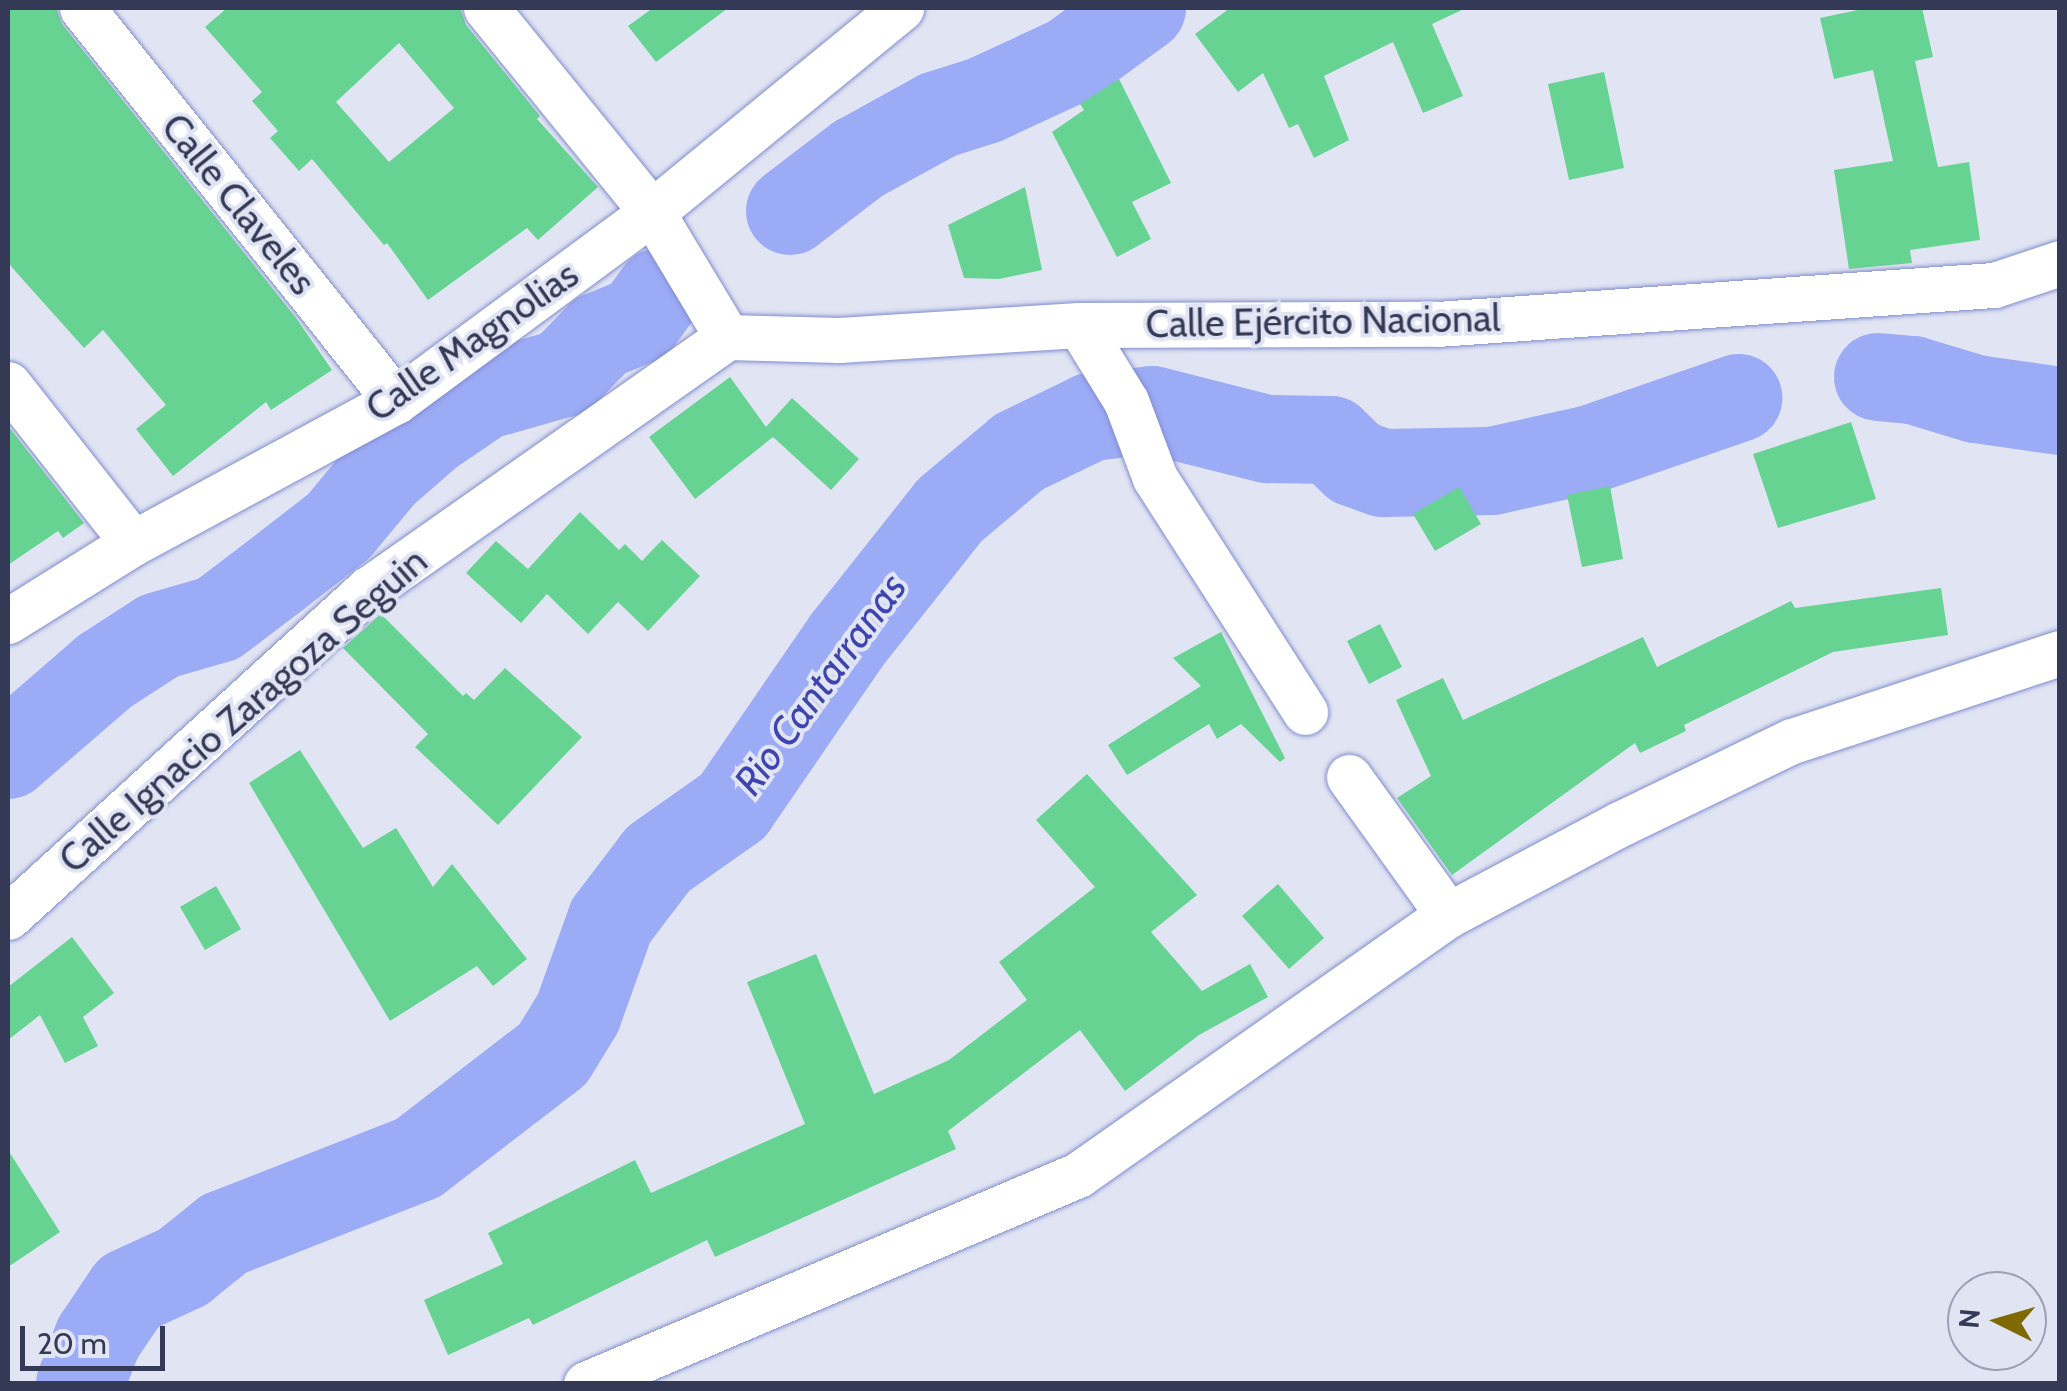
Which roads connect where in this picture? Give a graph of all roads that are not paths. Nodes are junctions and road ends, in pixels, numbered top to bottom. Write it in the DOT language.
graph roads {
  1 [pos="82,8"];
  2 [pos="486,8"];
  3 [pos="901,8"];
  4 [pos="652,212"];
  5 [pos="2060,264"];
  6 [pos="1079,324"];
  7 [pos="727,337"];
  8 [pos="8,384"];
  9 [pos="396,401"];
  10 [pos="133,543"];
  11 [pos="8,621"];
  12 [pos="2060,653"];
  13 [pos="1306,712"];
  14 [pos="1349,778"];
  15 [pos="1448,914"];
  16 [pos="8,917"];
  17 [pos="586,1384"];
  1 -- 9 [label="street, Calle Claveles"];
  2 -- 4 [label="street"];
  3 -- 4 [label="street, Calle Magnolias"];
  4 -- 7 [label="street"];
  4 -- 9 [label="street, Calle Magnolias"];
  5 -- 6 [label="street, Calle Ejército Nacional"];
  6 -- 7 [label="street, Calle Ejército Nacional"];
  6 -- 13 [label="street"];
  7 -- 16 [label="street, Calle Ignacio Zaragoza Seguin"];
  8 -- 10 [label="street"];
  9 -- 10 [label="street, Calle Magnolias"];
  10 -- 11 [label="street, Calle Magnolias"];
  12 -- 15 [label="street"];
  14 -- 15 [label="street"];
  15 -- 17 [label="street"];
}
